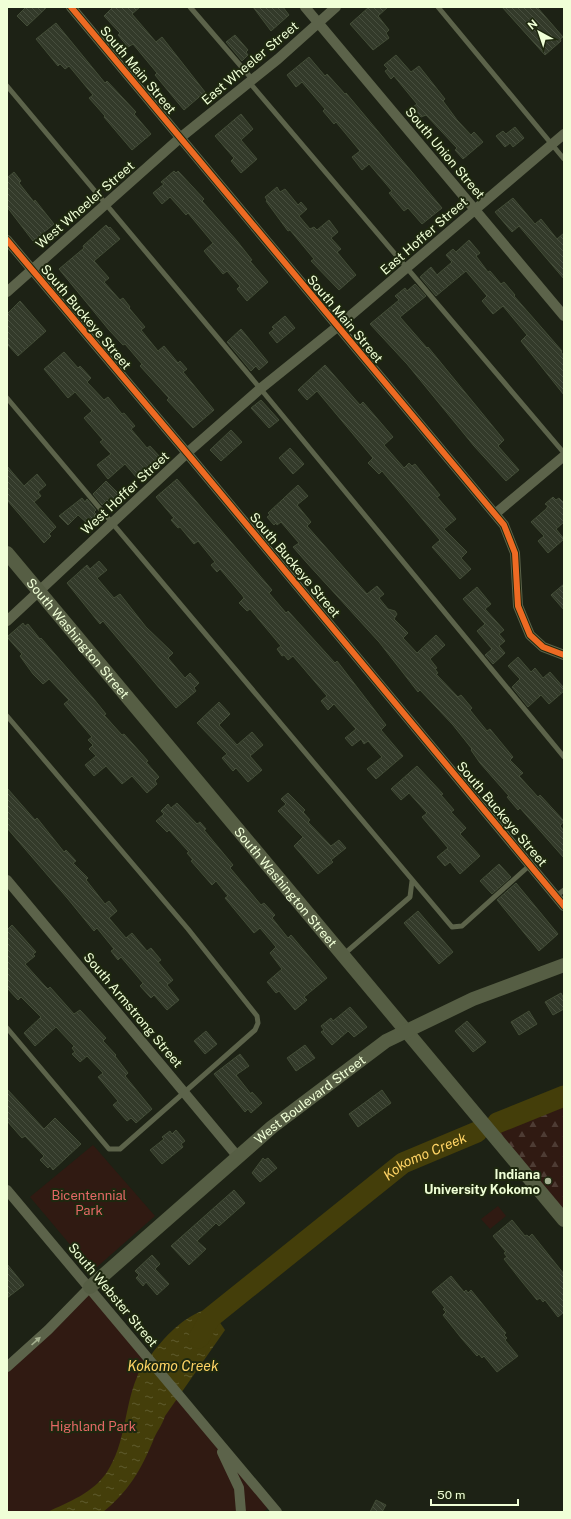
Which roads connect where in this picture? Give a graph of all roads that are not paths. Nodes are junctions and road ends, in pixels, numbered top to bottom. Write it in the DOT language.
graph roads {
  1 [pos="71,7"];
  2 [pos="190,7"];
  3 [pos="306,7"];
  4 [pos="336,7"];
  5 [pos="438,7"];
  6 [pos="318,22"];
  7 [pos="250,81"];
  8 [pos="7,86"];
  9 [pos="564,134"];
  10 [pos="180,138"];
  11 [pos="552,144"];
  12 [pos="564,159"];
  13 [pos="106,204"];
  14 [pos="475,208"];
  15 [pos="7,240"];
  16 [pos="406,268"];
  17 [pos="32,269"];
  18 [pos="7,292"];
  19 [pos="564,316"];
  20 [pos="337,327"];
  21 [pos="260,389"];
  22 [pos="7,398"];
  23 [pos="187,453"];
  24 [pos="564,453"];
  25 [pos="564,456"];
  26 [pos="495,514"];
  27 [pos="112,522"];
  28 [pos="7,553"];
  29 [pos="39,591"];
  30 [pos="7,621"];
  31 [pos="564,654"];
  32 [pos="7,716"];
  33 [pos="564,757"];
  34 [pos="530,864"];
  35 [pos="7,880"];
  36 [pos="412,881"];
  37 [pos="560,893"];
  38 [pos="564,906"];
  39 [pos="343,955"];
  40 [pos="564,965"];
  41 [pos="7,1028"];
  42 [pos="406,1030"];
  43 [pos="184,1091"];
  44 [pos="238,1157"];
  45 [pos="7,1190"];
  46 [pos="564,1220"];
  47 [pos="90,1287"];
  48 [pos="7,1367"];
  49 [pos="214,1435"];
  50 [pos="271,1510"];
  51 [pos="241,1512"];
  1 -- 10 [label="street, South Main Street"];
  2 -- 7 [label="lane"];
  3 -- 6 [label="street, South Union Street"];
  4 -- 6 [label="street, East Wheeler Street"];
  5 -- 11 [label="lane"];
  6 -- 7 [label="street, East Wheeler Street"];
  6 -- 14 [label="street, South Union Street"];
  7 -- 10 [label="street, East Wheeler Street"];
  7 -- 16 [label="lane"];
  8 -- 13 [label="lane"];
  9 -- 11 [label="street, East Hoffer Street"];
  10 -- 13 [label="street, West Wheeler Street"];
  10 -- 20 [label="street, South Main Street"];
  11 -- 12 [label="lane"];
  11 -- 14 [label="street, East Hoffer Street"];
  13 -- 17 [label="street, West Wheeler Street"];
  13 -- 21 [label="lane"];
  14 -- 16 [label="street, East Hoffer Street"];
  14 -- 19 [label="street, South Union Street"];
  15 -- 17 [label="street, South Buckeye Street"];
  16 -- 20 [label="street, East Hoffer Street"];
  16 -- 24 [label="lane"];
  17 -- 18 [label="street, West Wheeler Street"];
  17 -- 23 [label="street, South Buckeye Street"];
  20 -- 21 [label="street, West Hoffer Street"];
  20 -- 26 [label="street, South Main Street"];
  21 -- 23 [label="street, West Hoffer Street"];
  21 -- 33 [label="lane"];
  22 -- 27 [label="lane"];
  23 -- 27 [label="street, West Hoffer Street"];
  23 -- 34 [label="street, South Buckeye Street"];
  25 -- 26 [label="street"];
  26 -- 31 [label="street, South Main Street"];
  27 -- 29 [label="street, West Hoffer Street"];
  27 -- 36 [label="lane"];
  28 -- 29 [label="main road, South Washington Street"];
  29 -- 30 [label="street, West Hoffer Street"];
  29 -- 39 [label="main road, South Washington Street"];
  32 -- 43 [label="lane"];
  34 -- 36 [label="lane"];
  34 -- 37 [label="street, South Buckeye Street"];
  35 -- 43 [label="street, South Armstrong Street"];
  36 -- 39 [label="lane"];
  37 -- 38 [label="street, South Buckeye Street"];
  39 -- 42 [label="main road, South Washington Street"];
  40 -- 42 [label="main road, West Boulevard Street"];
  41 -- 43 [label="lane"];
  42 -- 44 [label="main road, West Boulevard Street"];
  42 -- 46 [label="main road, South Washington Street"];
  43 -- 44 [label="street, South Armstrong Street"];
  44 -- 47 [label="main road, West Boulevard Street"];
  45 -- 47 [label="street, South Webster Street"];
  48 -- 47 [label="street, one-way"];
  47 -- 49 [label="street, South Webster Street"];
  49 -- 50 [label="street, South Webster Street"];
  49 -- 51 [label="street, South Webster Street"];
}
